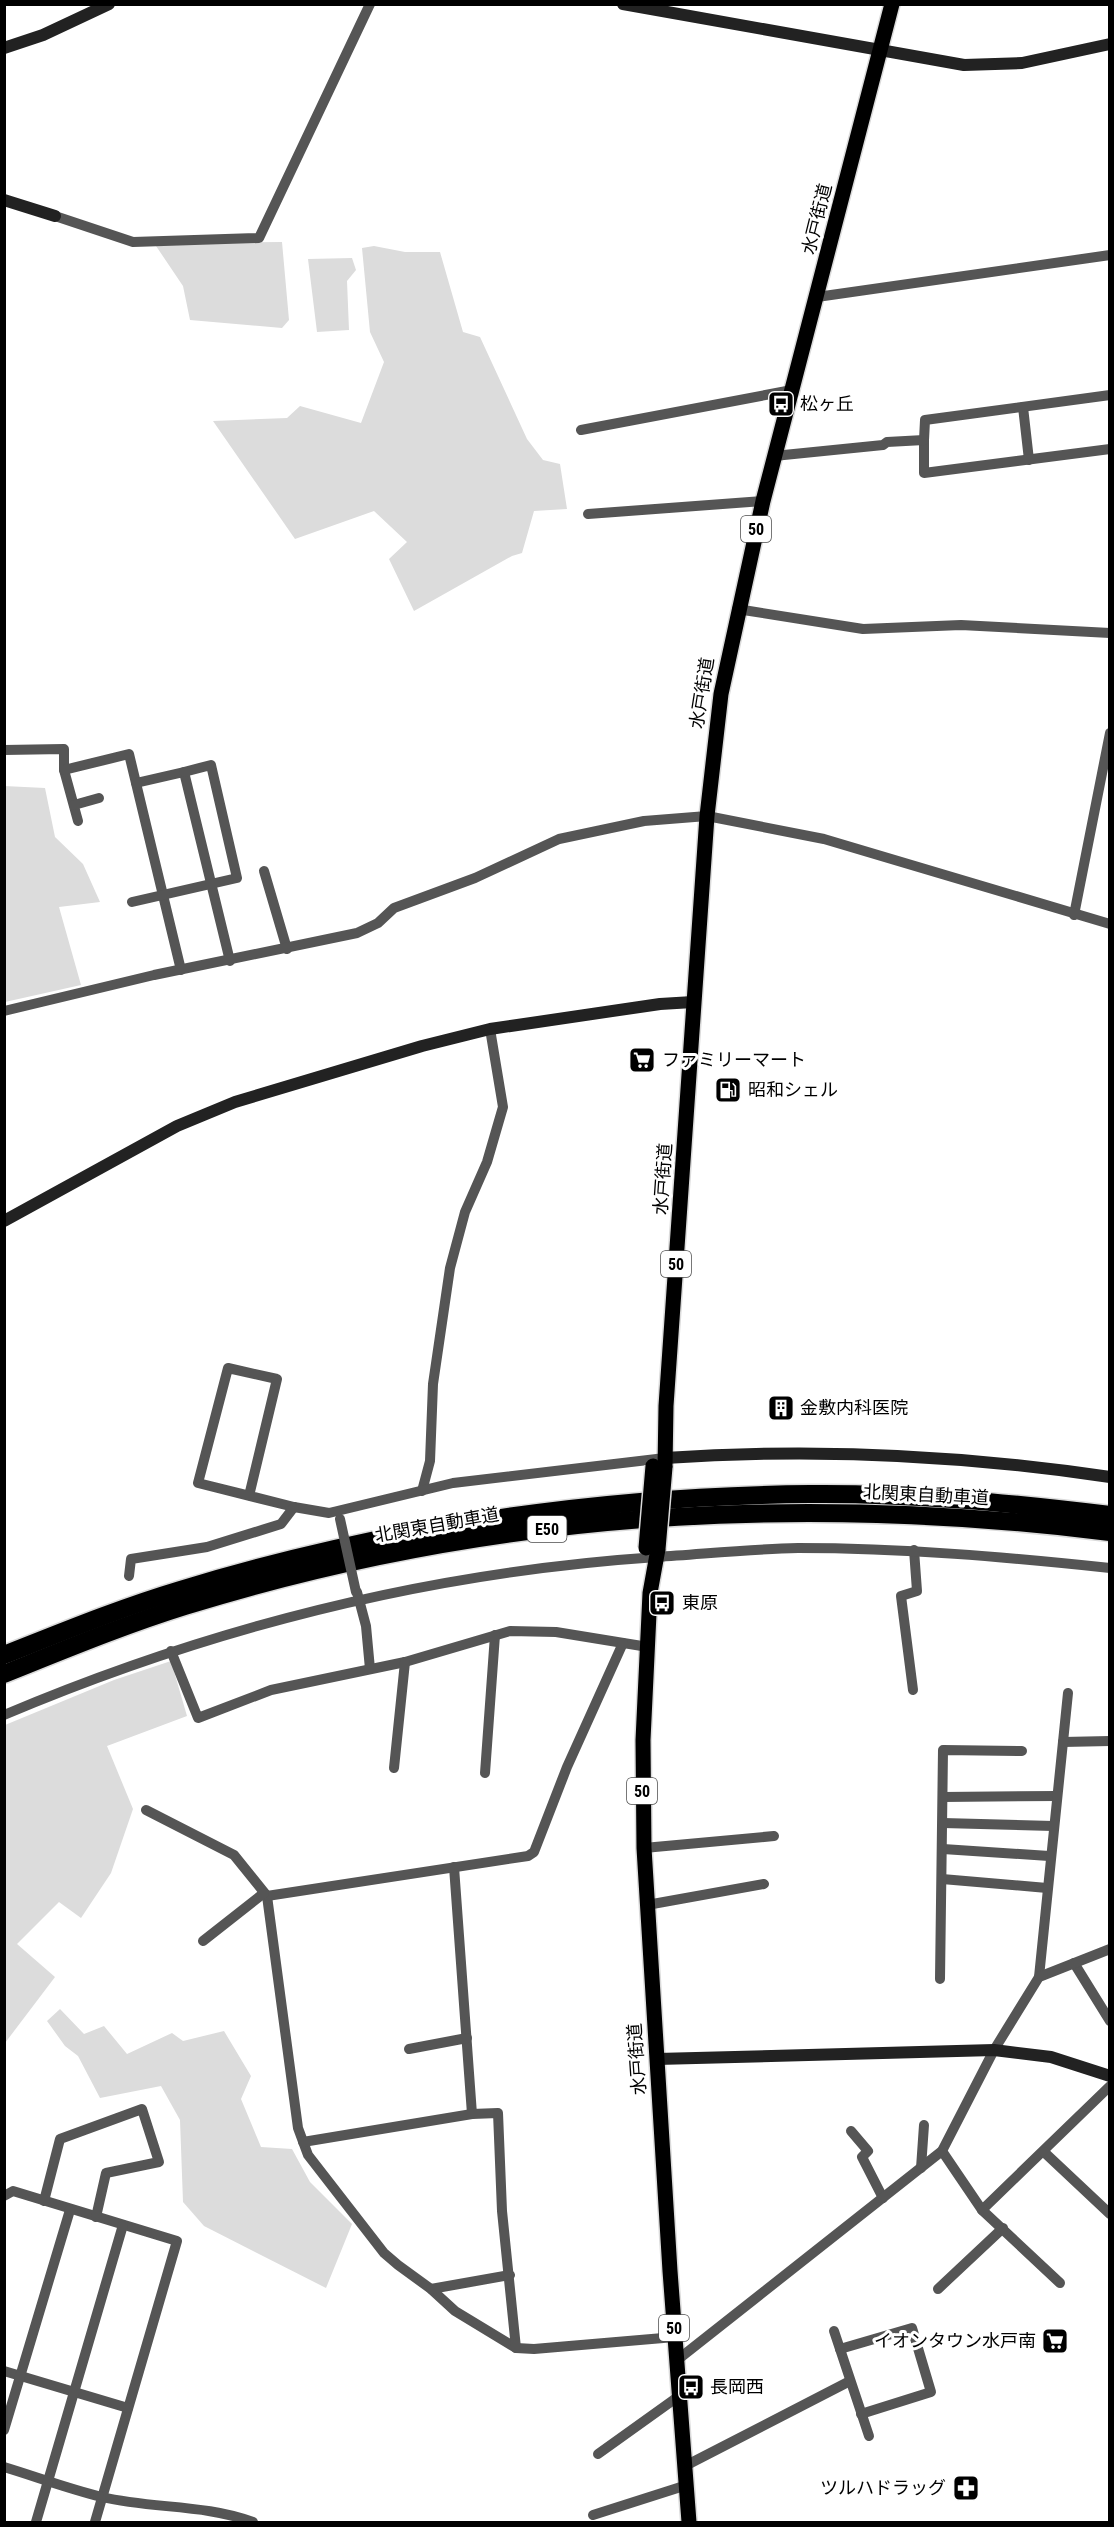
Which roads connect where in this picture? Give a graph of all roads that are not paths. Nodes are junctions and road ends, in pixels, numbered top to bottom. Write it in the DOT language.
graph roads {
  1 [pos="109,4"];
  2 [pos="370,4"];
  3 [pos="623,4"];
  4 [pos="892,4"];
  5 [pos="1110,44"];
  6 [pos="4,48"];
  7 [pos="880,51"];
  8 [pos="4,200"];
  9 [pos="55,216"];
  10 [pos="1110,255"];
  11 [pos="817,297"];
  12 [pos="792,390"];
  13 [pos="1110,395"];
  14 [pos="1023,407"];
  15 [pos="581,430"];
  16 [pos="924,440"];
  17 [pos="1110,449"];
  18 [pos="774,456"];
  19 [pos="1029,460"];
  20 [pos="763,501"];
  21 [pos="588,514"];
  22 [pos="737,609"];
  23 [pos="1110,633"];
  24 [pos="1110,733"];
  25 [pos="4,750"];
  26 [pos="64,770"];
  27 [pos="184,772"];
  28 [pos="136,783"];
  29 [pos="99,798"];
  30 [pos="74,805"];
  31 [pos="707,816"];
  32 [pos="78,821"];
  33 [pos="264,872"];
  34 [pos="211,884"];
  35 [pos="163,896"];
  36 [pos="132,902"];
  37 [pos="1074,915"];
  38 [pos="1110,924"];
  39 [pos="287,949"];
  40 [pos="230,961"];
  41 [pos="181,970"];
  42 [pos="693,1002"];
  43 [pos="4,1011"];
  44 [pos="490,1029"];
  45 [pos="4,1221"];
  46 [pos="659,1463"];
  47 [pos="1110,1477"];
  48 [pos="422,1491"];
  49 [pos="249,1496"];
  50 [pos="294,1507"];
  51 [pos="339,1515"];
  52 [pos="1110,1515"];
  53 [pos="1110,1532"];
  54 [pos="914,1550"];
  55 [pos="652,1553"];
  56 [pos="1110,1568"];
  57 [pos="129,1576"];
  58 [pos="357,1595"];
  59 [pos="495,1635"];
  60 [pos="623,1643"];
  61 [pos="648,1647"];
  62 [pos="171,1651"];
  63 [pos="4,1655"];
  64 [pos="405,1662"];
  65 [pos="370,1669"];
  66 [pos="4,1674"];
  67 [pos="913,1690"];
  68 [pos="1068,1693"];
  69 [pos="4,1715"];
  70 [pos="1110,1741"];
  71 [pos="1064,1743"];
  72 [pos="1022,1751"];
  73 [pos="394,1768"];
  74 [pos="485,1773"];
  75 [pos="1057,1796"];
  76 [pos="943,1797"];
  77 [pos="146,1810"];
  78 [pos="943,1823"];
  79 [pos="1053,1826"];
  80 [pos="774,1836"];
  81 [pos="644,1848"];
  82 [pos="943,1849"];
  83 [pos="1049,1856"];
  84 [pos="454,1867"];
  85 [pos="942,1879"];
  86 [pos="764,1884"];
  87 [pos="1047,1888"];
  88 [pos="266,1894"];
  89 [pos="647,1905"];
  90 [pos="203,1941"];
  91 [pos="1110,1949"];
  92 [pos="1074,1963"];
  93 [pos="1039,1977"];
  94 [pos="940,1979"];
  95 [pos="1110,2021"];
  96 [pos="467,2038"];
  97 [pos="409,2049"];
  98 [pos="994,2050"];
  99 [pos="657,2059"];
  100 [pos="1110,2076"];
  101 [pos="1110,2086"];
  102 [pos="472,2114"];
  103 [pos="924,2125"];
  104 [pos="851,2130"];
  105 [pos="303,2142"];
  106 [pos="942,2151"];
  107 [pos="1044,2152"];
  108 [pos="921,2168"];
  109 [pos="4,2196"];
  110 [pos="883,2198"];
  111 [pos="44,2201"];
  112 [pos="70,2210"];
  113 [pos="982,2210"];
  114 [pos="1110,2214"];
  115 [pos="96,2217"];
  116 [pos="123,2225"];
  117 [pos="1003,2228"];
  118 [pos="510,2275"];
  119 [pos="1060,2283"];
  120 [pos="431,2289"];
  121 [pos="938,2289"];
  122 [pos="834,2331"];
  123 [pos="675,2337"];
  124 [pos="516,2348"];
  125 [pos="840,2349"];
  126 [pos="676,2361"];
  127 [pos="4,2371"];
  128 [pos="20,2376"];
  129 [pos="850,2380"];
  130 [pos="75,2392"];
  131 [pos="679,2396"];
  132 [pos="128,2408"];
  133 [pos="861,2414"];
  134 [pos="4,2430"];
  135 [pos="869,2436"];
  136 [pos="598,2454"];
  137 [pos="685,2466"];
  138 [pos="4,2467"];
  139 [pos="49,2480"];
  140 [pos="687,2485"];
  141 [pos="102,2497"];
  142 [pos="592,2515"];
  143 [pos="36,2523"];
  144 [pos="95,2523"];
  145 [pos="253,2523"];
  146 [pos="689,2523"];
  1 -- 6 [label="street"];
  2 -- 9 [label="street"];
  3 -- 7 [label="street"];
  4 -- 7 [label="main road, 水戸街道 / 50"];
  5 -- 7 [label="street"];
  7 -- 11 [label="main road, 水戸街道 / 50"];
  8 -- 9 [label="street"];
  10 -- 11 [label="street"];
  11 -- 12 [label="main road, 水戸街道 / 50"];
  12 -- 15 [label="street"];
  12 -- 18 [label="main road, 水戸街道 / 50"];
  13 -- 14 [label="street"];
  14 -- 16 [label="street"];
  14 -- 19 [label="street"];
  16 -- 18 [label="street"];
  16 -- 19 [label="street"];
  17 -- 19 [label="street"];
  18 -- 20 [label="main road, 水戸街道 / 50"];
  20 -- 21 [label="street"];
  20 -- 22 [label="main road, 水戸街道 / 50"];
  22 -- 23 [label="street"];
  22 -- 31 [label="main road, 水戸街道 / 50"];
  24 -- 37 [label="street"];
  25 -- 26 [label="street"];
  26 -- 28 [label="street"];
  26 -- 30 [label="street"];
  27 -- 28 [label="street"];
  27 -- 34 [label="street"];
  27 -- 34 [label="street"];
  28 -- 35 [label="street"];
  29 -- 30 [label="street"];
  30 -- 32 [label="street"];
  31 -- 37 [label="street"];
  31 -- 39 [label="street"];
  31 -- 42 [label="main road, 水戸街道 / 50"];
  33 -- 39 [label="street"];
  34 -- 35 [label="street"];
  34 -- 40 [label="street"];
  35 -- 36 [label="street"];
  35 -- 41 [label="street"];
  37 -- 38 [label="street"];
  39 -- 40 [label="street"];
  40 -- 41 [label="street"];
  41 -- 43 [label="street"];
  42 -- 44 [label="street"];
  42 -- 46 [label="main road, 水戸街道 / 50"];
  44 -- 45 [label="street"];
  44 -- 48 [label="street"];
  46 -- 47 [label="street"];
  46 -- 48 [label="street"];
  46 -- 55 [label="main road, 水戸街道 / 50, bridge"];
  48 -- 51 [label="street"];
  49 -- 49 [label="street"];
  49 -- 50 [label="street"];
  50 -- 51 [label="street"];
  50 -- 57 [label="street"];
  51 -- 58 [label="street, bridge"];
  52 -- 63 [label="highway, 北関東自動車道 / E50"];
  53 -- 66 [label="highway, 北関東自動車道 / E50"];
  54 -- 55 [label="street"];
  54 -- 56 [label="street"];
  54 -- 67 [label="street"];
  55 -- 58 [label="street"];
  55 -- 61 [label="main road, 水戸街道 / 50"];
  58 -- 62 [label="street"];
  58 -- 65 [label="street"];
  59 -- 60 [label="street"];
  59 -- 64 [label="street"];
  59 -- 74 [label="street"];
  60 -- 61 [label="street"];
  60 -- 84 [label="street"];
  61 -- 81 [label="main road, 水戸街道 / 50"];
  62 -- 65 [label="street"];
  62 -- 69 [label="street"];
  64 -- 65 [label="street"];
  64 -- 73 [label="street"];
  68 -- 71 [label="street"];
  70 -- 71 [label="street"];
  71 -- 75 [label="street"];
  72 -- 76 [label="street"];
  75 -- 76 [label="street"];
  75 -- 79 [label="street"];
  76 -- 78 [label="street"];
  77 -- 88 [label="street"];
  78 -- 79 [label="street"];
  78 -- 82 [label="street"];
  79 -- 83 [label="street"];
  80 -- 81 [label="street"];
  81 -- 89 [label="main road, 水戸街道 / 50"];
  82 -- 83 [label="street"];
  82 -- 85 [label="street"];
  83 -- 87 [label="street"];
  84 -- 88 [label="street"];
  84 -- 96 [label="street"];
  85 -- 87 [label="street"];
  85 -- 94 [label="street"];
  86 -- 89 [label="street"];
  87 -- 93 [label="street"];
  88 -- 90 [label="street"];
  88 -- 105 [label="street"];
  89 -- 99 [label="main road, 水戸街道 / 50"];
  91 -- 92 [label="street"];
  92 -- 93 [label="street"];
  92 -- 95 [label="street"];
  93 -- 98 [label="street"];
  96 -- 97 [label="street"];
  96 -- 102 [label="street"];
  98 -- 99 [label="street"];
  98 -- 100 [label="street"];
  98 -- 106 [label="street"];
  99 -- 123 [label="main road, 水戸街道 / 50"];
  101 -- 107 [label="street"];
  102 -- 105 [label="street"];
  102 -- 118 [label="street"];
  103 -- 108 [label="street"];
  104 -- 110 [label="street"];
  105 -- 120 [label="street"];
  106 -- 108 [label="street"];
  106 -- 113 [label="street"];
  107 -- 113 [label="street"];
  107 -- 114 [label="street"];
  108 -- 110 [label="street"];
  109 -- 111 [label="street"];
  110 -- 126 [label="street"];
  111 -- 112 [label="street"];
  111 -- 115 [label="street"];
  112 -- 115 [label="street"];
  112 -- 128 [label="street"];
  113 -- 117 [label="street"];
  115 -- 116 [label="street"];
  116 -- 130 [label="street"];
  116 -- 132 [label="street"];
  117 -- 119 [label="street"];
  117 -- 121 [label="street"];
  118 -- 120 [label="street"];
  118 -- 124 [label="street"];
  120 -- 124 [label="street"];
  122 -- 125 [label="street"];
  123 -- 124 [label="street"];
  123 -- 126 [label="main road, 水戸街道 / 50"];
  125 -- 129 [label="street"];
  125 -- 133 [label="street"];
  126 -- 131 [label="main road, 水戸街道 / 50"];
  127 -- 128 [label="street"];
  128 -- 130 [label="street"];
  128 -- 134 [label="street"];
  129 -- 133 [label="street"];
  129 -- 137 [label="street"];
  130 -- 132 [label="street"];
  130 -- 139 [label="street"];
  131 -- 136 [label="street"];
  131 -- 137 [label="main road, 水戸街道 / 50"];
  132 -- 141 [label="street"];
  133 -- 135 [label="street"];
  137 -- 140 [label="main road, 水戸街道 / 50"];
  138 -- 139 [label="street"];
  139 -- 141 [label="street"];
  139 -- 143 [label="street"];
  140 -- 142 [label="street"];
  140 -- 146 [label="main road, 水戸街道 / 50"];
  141 -- 144 [label="street"];
  141 -- 145 [label="street"];
}
